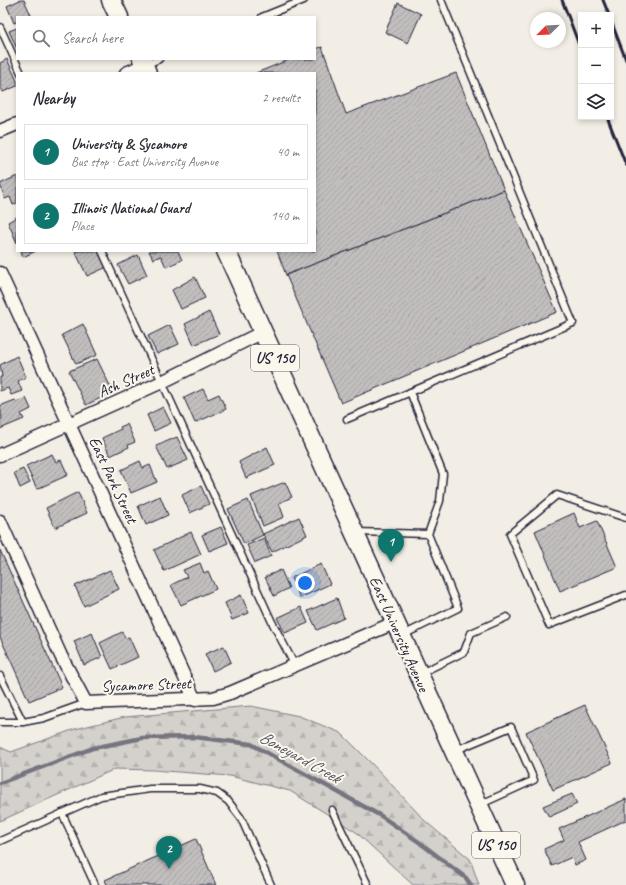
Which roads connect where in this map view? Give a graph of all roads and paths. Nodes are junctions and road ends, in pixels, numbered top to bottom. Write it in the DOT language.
graph roads {
  1 [pos="111,0"];
  2 [pos="123,0"];
  3 [pos="304,0"];
  4 [pos="441,0"];
  5 [pos="119,16"];
  6 [pos="128,16"];
  7 [pos="264,16"];
  8 [pos="0,26"];
  9 [pos="146,63"];
  10 [pos="21,72"];
  11 [pos="128,72"];
  12 [pos="16,124"];
  13 [pos="0,131"];
  14 [pos="102,252"];
  15 [pos="226,252"];
  16 [pos="0,273"];
  17 [pos="263,332"];
  18 [pos="162,382"];
  19 [pos="410,392"];
  20 [pos="347,419"];
  21 [pos="69,424"];
  22 [pos="0,455"];
  23 [pos="626,518"];
  24 [pos="0,521"];
  25 [pos="354,532"];
  26 [pos="428,534"];
  27 [pos="626,595"];
  28 [pos="507,617"];
  29 [pos="397,630"];
  30 [pos="294,664"];
  31 [pos="418,674"];
  32 [pos="0,676"];
  33 [pos="195,700"];
  34 [pos="86,703"];
  35 [pos="0,722"];
  36 [pos="23,722"];
  37 [pos="453,751"];
  38 [pos="478,806"];
  39 [pos="332,810"];
  40 [pos="62,813"];
  41 [pos="0,841"];
  42 [pos="95,885"];
  43 [pos="271,885"];
  44 [pos="368,885"];
  45 [pos="514,885"];
  1 -- 5 [label="main road"];
  2 -- 6 [label="main road"];
  3 -- 7 [label="lane"];
  4 -- 19 [label="lane"];
  8 -- 10 [label="lane"];
  9 -- 11 [label="street"];
  12 -- 13 [label="street"];
  14 -- 18 [label="lane"];
  15 -- 17 [label="main road, East University Avenue / US 150"];
  16 -- 21 [label="street, East Park Street"];
  17 -- 18 [label="street, Ash Street"];
  17 -- 25 [label="main road, East University Avenue / US 150"];
  18 -- 21 [label="street, Ash Street"];
  18 -- 30 [label="lane"];
  19 -- 20 [label="lane"];
  19 -- 26 [label="lane"];
  21 -- 22 [label="street, Ash Street"];
  21 -- 33 [label="street, East Park Street"];
  23 -- 27 [label="lane"];
  24 -- 34 [label="street, Sycamore Street"];
  25 -- 26 [label="lane"];
  25 -- 29 [label="main road, East University Avenue / US 150"];
  26 -- 29 [label="lane"];
  28 -- 31 [label="lane"];
  29 -- 30 [label="street, Sycamore Street"];
  29 -- 31 [label="main road, East University Avenue / US 150"];
  30 -- 33 [label="street, Sycamore Street"];
  31 -- 37 [label="main road, East University Avenue / US 150"];
  32 -- 36 [label="lane"];
  33 -- 34 [label="street, Sycamore Street"];
  34 -- 36 [label="lane"];
  35 -- 36 [label="lane"];
  37 -- 38 [label="main road, East University Avenue / US 150"];
  37 -- 38 [label="lane"];
  38 -- 45 [label="main road, East University Avenue / US 150"];
  39 -- 44 [label="lane"];
  40 -- 41 [label="lane"];
  40 -- 42 [label="lane"];
  40 -- 43 [label="lane"];
}
